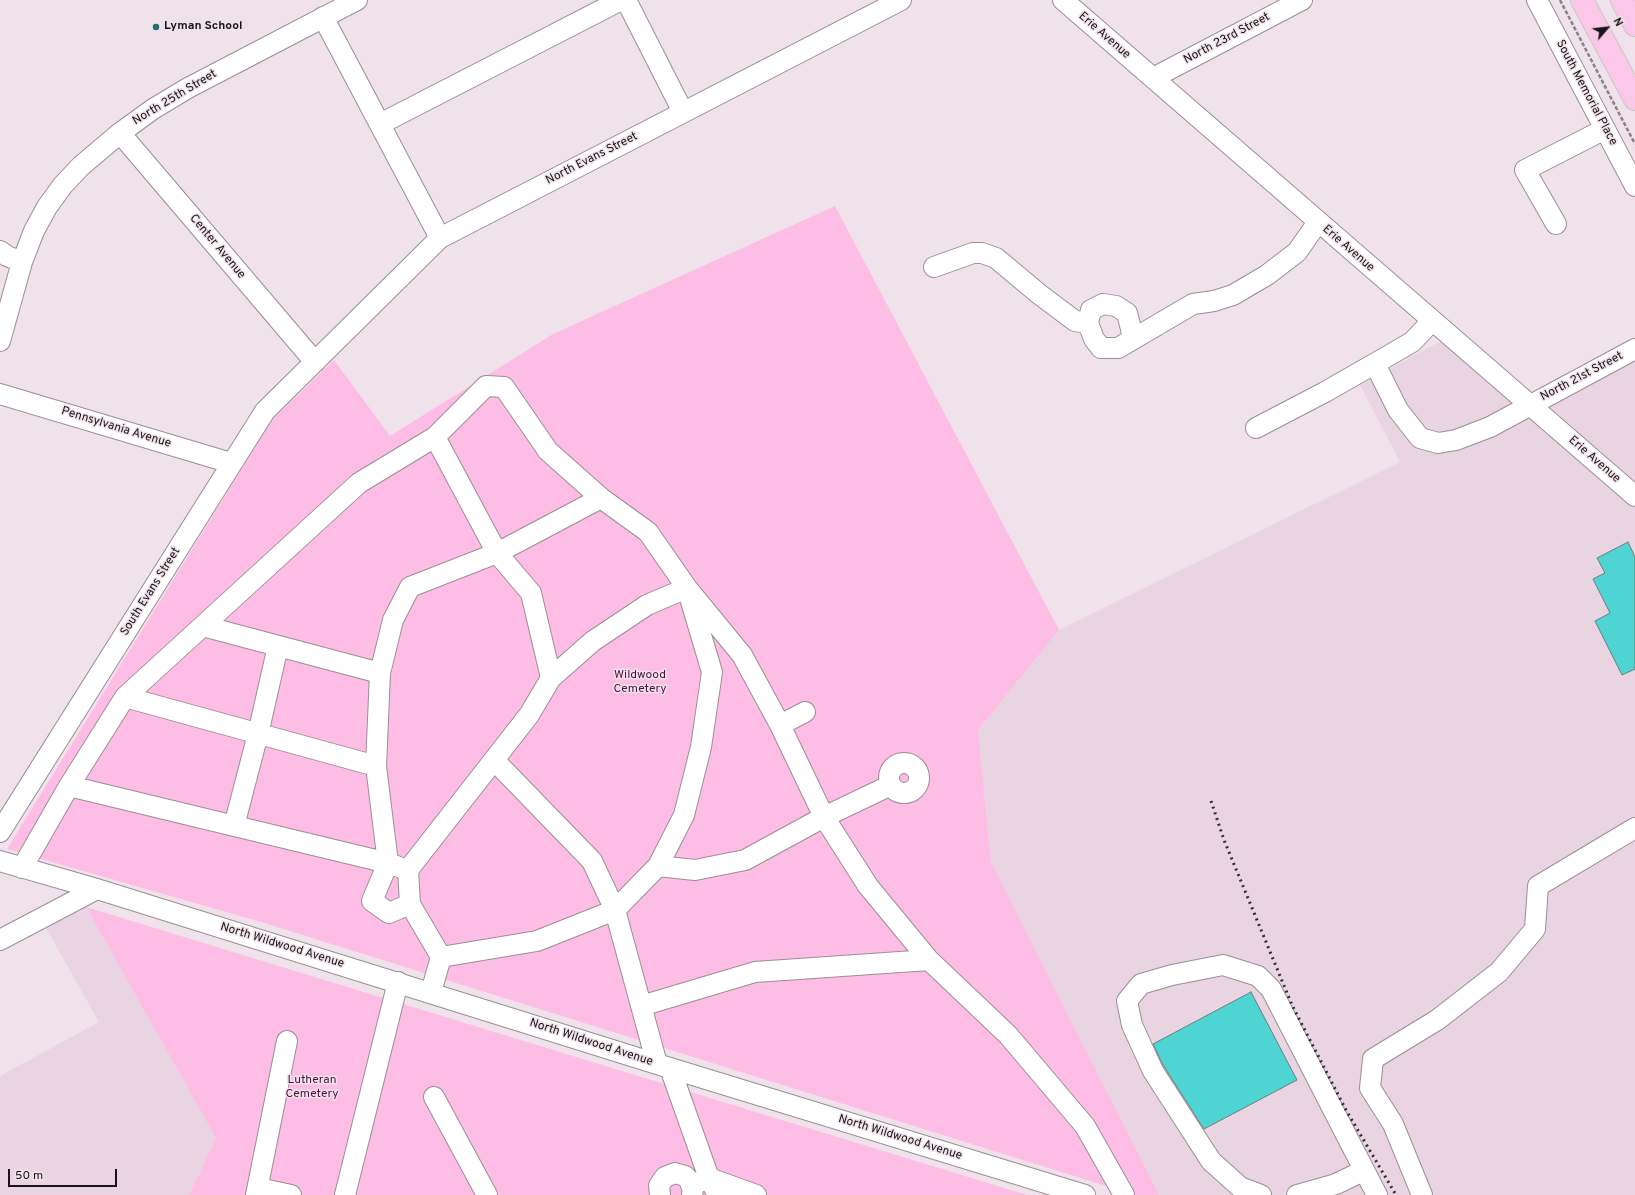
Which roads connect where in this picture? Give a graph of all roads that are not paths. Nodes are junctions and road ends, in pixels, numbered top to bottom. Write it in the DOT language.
graph roads {
  1 [pos="357,0"];
  2 [pos="621,0"];
  3 [pos="626,0"];
  4 [pos="901,0"];
  5 [pos="1063,0"];
  6 [pos="1302,0"];
  7 [pos="1537,0"];
  8 [pos="1582,0"];
  9 [pos="1622,0"];
  10 [pos="323,17"];
  11 [pos="1635,24"];
  12 [pos="1153,78"];
  13 [pos="1635,99"];
  14 [pos="683,112"];
  15 [pos="380,124"];
  16 [pos="1605,129"];
  17 [pos="120,132"];
  18 [pos="1635,186"];
  19 [pos="1318,222"];
  20 [pos="1556,224"];
  21 [pos="440,238"];
  22 [pos="0,251"];
  23 [pos="22,262"];
  24 [pos="934,267"];
  25 [pos="1432,321"];
  26 [pos="1088,323"];
  27 [pos="1133,337"];
  28 [pos="0,341"];
  29 [pos="1635,349"];
  30 [pos="315,362"];
  31 [pos="1375,364"];
  32 [pos="0,394"];
  33 [pos="1529,404"];
  34 [pos="1256,428"];
  35 [pos="435,437"];
  36 [pos="231,463"];
  37 [pos="1635,496"];
  38 [pos="601,498"];
  39 [pos="497,553"];
  40 [pos="687,588"];
  41 [pos="203,626"];
  42 [pos="278,646"];
  43 [pos="380,673"];
  44 [pos="551,678"];
  45 [pos="125,697"];
  46 [pos="805,712"];
  47 [pos="780,725"];
  48 [pos="258,734"];
  49 [pos="494,760"];
  50 [pos="376,766"];
  51 [pos="891,785"];
  52 [pos="69,786"];
  53 [pos="824,817"];
  54 [pos="234,826"];
  55 [pos="1635,828"];
  56 [pos="0,832"];
  57 [pos="0,861"];
  58 [pos="388,863"];
  59 [pos="658,866"];
  60 [pos="22,868"];
  61 [pos="408,870"];
  62 [pos="97,888"];
  63 [pos="410,904"];
  64 [pos="615,910"];
  65 [pos="0,940"];
  66 [pos="441,957"];
  67 [pos="929,960"];
  68 [pos="398,982"];
  69 [pos="431,992"];
  70 [pos="641,1006"];
  71 [pos="287,1041"];
  72 [pos="663,1066"];
  73 [pos="434,1097"];
  74 [pos="1363,1171"];
  75 [pos="698,1186"];
  76 [pos="480,1190"];
  77 [pos="257,1192"];
  78 [pos="291,1195"];
  79 [pos="345,1195"];
  80 [pos="660,1195"];
  81 [pos="718,1195"];
  82 [pos="756,1195"];
  83 [pos="1085,1195"];
  84 [pos="1124,1195"];
  85 [pos="1261,1195"];
  86 [pos="1297,1195"];
  87 [pos="1377,1195"];
  88 [pos="1422,1195"];
  1 -- 10 [label="street, North 25th Street"];
  2 -- 15 [label="street"];
  3 -- 14 [label="street"];
  4 -- 14 [label="street, North Evans Street"];
  5 -- 12 [label="street, Erie Avenue"];
  6 -- 12 [label="street, North 23rd Street"];
  7 -- 16 [label="street, South Memorial Place"];
  8 -- 13 [label="main road"];
  9 -- 11 [label="main road"];
  10 -- 15 [label="street"];
  10 -- 17 [label="street, North 25th Street"];
  12 -- 19 [label="street, Erie Avenue"];
  14 -- 21 [label="street, North Evans Street"];
  15 -- 21 [label="street"];
  16 -- 18 [label="street, South Memorial Place"];
  16 -- 20 [label="street"];
  17 -- 23 [label="street, North 25th Street"];
  17 -- 30 [label="street, Center Avenue"];
  19 -- 25 [label="street, Erie Avenue"];
  19 -- 27 [label="street"];
  21 -- 30 [label="street, North Evans Street"];
  22 -- 23 [label="street"];
  23 -- 28 [label="street, North 25th Street"];
  24 -- 26 [label="street"];
  25 -- 31 [label="street"];
  25 -- 33 [label="street, Erie Avenue"];
  26 -- 27 [label="street"];
  26 -- 27 [label="street"];
  29 -- 33 [label="street, North 21st Street"];
  30 -- 36 [label="street, South Evans Street"];
  31 -- 33 [label="street, North 21st Street"];
  31 -- 34 [label="street"];
  32 -- 36 [label="street, Pennsylvania Avenue"];
  33 -- 37 [label="street, Erie Avenue"];
  35 -- 38 [label="street"];
  35 -- 39 [label="street"];
  35 -- 41 [label="street"];
  36 -- 56 [label="street, South Evans Street"];
  38 -- 39 [label="street"];
  38 -- 40 [label="street"];
  39 -- 43 [label="street"];
  39 -- 44 [label="street"];
  40 -- 44 [label="street"];
  40 -- 47 [label="street"];
  40 -- 59 [label="street"];
  41 -- 42 [label="street"];
  41 -- 45 [label="street"];
  42 -- 43 [label="street"];
  42 -- 48 [label="street"];
  43 -- 50 [label="street"];
  44 -- 49 [label="street"];
  45 -- 48 [label="street"];
  45 -- 52 [label="street"];
  46 -- 47 [label="street"];
  47 -- 53 [label="street"];
  48 -- 50 [label="street"];
  48 -- 54 [label="street"];
  49 -- 61 [label="street"];
  49 -- 64 [label="street"];
  50 -- 58 [label="street"];
  51 -- 53 [label="street"];
  52 -- 54 [label="street"];
  52 -- 60 [label="street"];
  53 -- 59 [label="street"];
  53 -- 67 [label="street"];
  54 -- 58 [label="street"];
  55 -- 88 [label="street"];
  57 -- 60 [label="street, North Wildwood Avenue"];
  58 -- 61 [label="street"];
  58 -- 63 [label="street"];
  59 -- 64 [label="street"];
  60 -- 62 [label="street, North Wildwood Avenue"];
  61 -- 63 [label="street"];
  62 -- 65 [label="street"];
  62 -- 68 [label="street, North Wildwood Avenue"];
  63 -- 66 [label="street"];
  64 -- 66 [label="street"];
  64 -- 70 [label="street"];
  66 -- 69 [label="street"];
  67 -- 70 [label="street"];
  67 -- 84 [label="street"];
  68 -- 69 [label="street, North Wildwood Avenue"];
  68 -- 79 [label="street"];
  69 -- 72 [label="street, North Wildwood Avenue"];
  70 -- 72 [label="street"];
  71 -- 77 [label="street"];
  72 -- 75 [label="street"];
  72 -- 83 [label="street, North Wildwood Avenue"];
  73 -- 76 [label="street"];
  74 -- 85 [label="street"];
  74 -- 86 [label="street"];
  74 -- 87 [label="street"];
  75 -- 80 [label="street"];
  75 -- 81 [label="street"];
  75 -- 82 [label="street"];
  77 -- 78 [label="street"];
}
